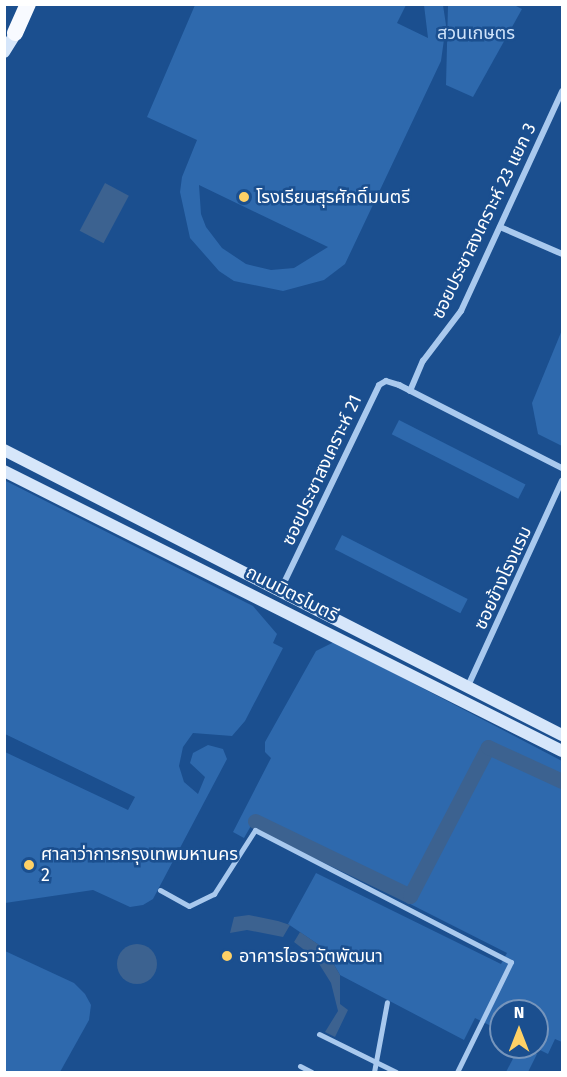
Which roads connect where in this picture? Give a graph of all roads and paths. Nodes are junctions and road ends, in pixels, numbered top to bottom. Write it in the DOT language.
graph roads {
  1 [pos="28,4"];
  2 [pos="34,4"];
  3 [pos="15,33"];
  4 [pos="4,52"];
  5 [pos="562,91"];
  6 [pos="500,227"];
  7 [pos="562,254"];
  8 [pos="410,390"];
  9 [pos="4,450"];
  10 [pos="562,468"];
  11 [pos="4,471"];
  12 [pos="562,481"];
  13 [pos="280,590"];
  14 [pos="273,604"];
  15 [pos="468,686"];
  16 [pos="562,735"];
  17 [pos="562,751"];
  18 [pos="160,890"];
  19 [pos="387,1002"];
  20 [pos="318,1034"];
  21 [pos="378,1064"];
  22 [pos="300,1066"];
  23 [pos="312,1072"];
  24 [pos="374,1072"];
  25 [pos="396,1072"];
  26 [pos="457,1072"];
  1 -- 3 [label="highway"];
  2 -- 3 [label="main road"];
  3 -- 4 [label="main road"];
  5 -- 6 [label="street, ซอยประชาสงเคราะห์ 23 แยก 3"];
  6 -- 7 [label="street"];
  6 -- 8 [label="street, ซอยประชาสงเคราะห์ 23 แยก 3"];
  8 -- 10 [label="street, ซอยประชาสงเคราะห์ 21"];
  8 -- 13 [label="street, ซอยประชาสงเคราะห์ 21"];
  9 -- 13 [label="main road"];
  11 -- 14 [label="main road, ถนนมิตรไมตรี"];
  12 -- 15 [label="street, ซอยข้างโรงแรม"];
  13 -- 14 [label="main road"];
  13 -- 15 [label="main road"];
  14 -- 17 [label="main road, ถนนมิตรไมตรี"];
  15 -- 16 [label="main road"];
  18 -- 26 [label="street"];
  19 -- 21 [label="street"];
  20 -- 21 [label="street"];
  21 -- 24 [label="street"];
  21 -- 25 [label="street"];
  22 -- 23 [label="street"];
}
